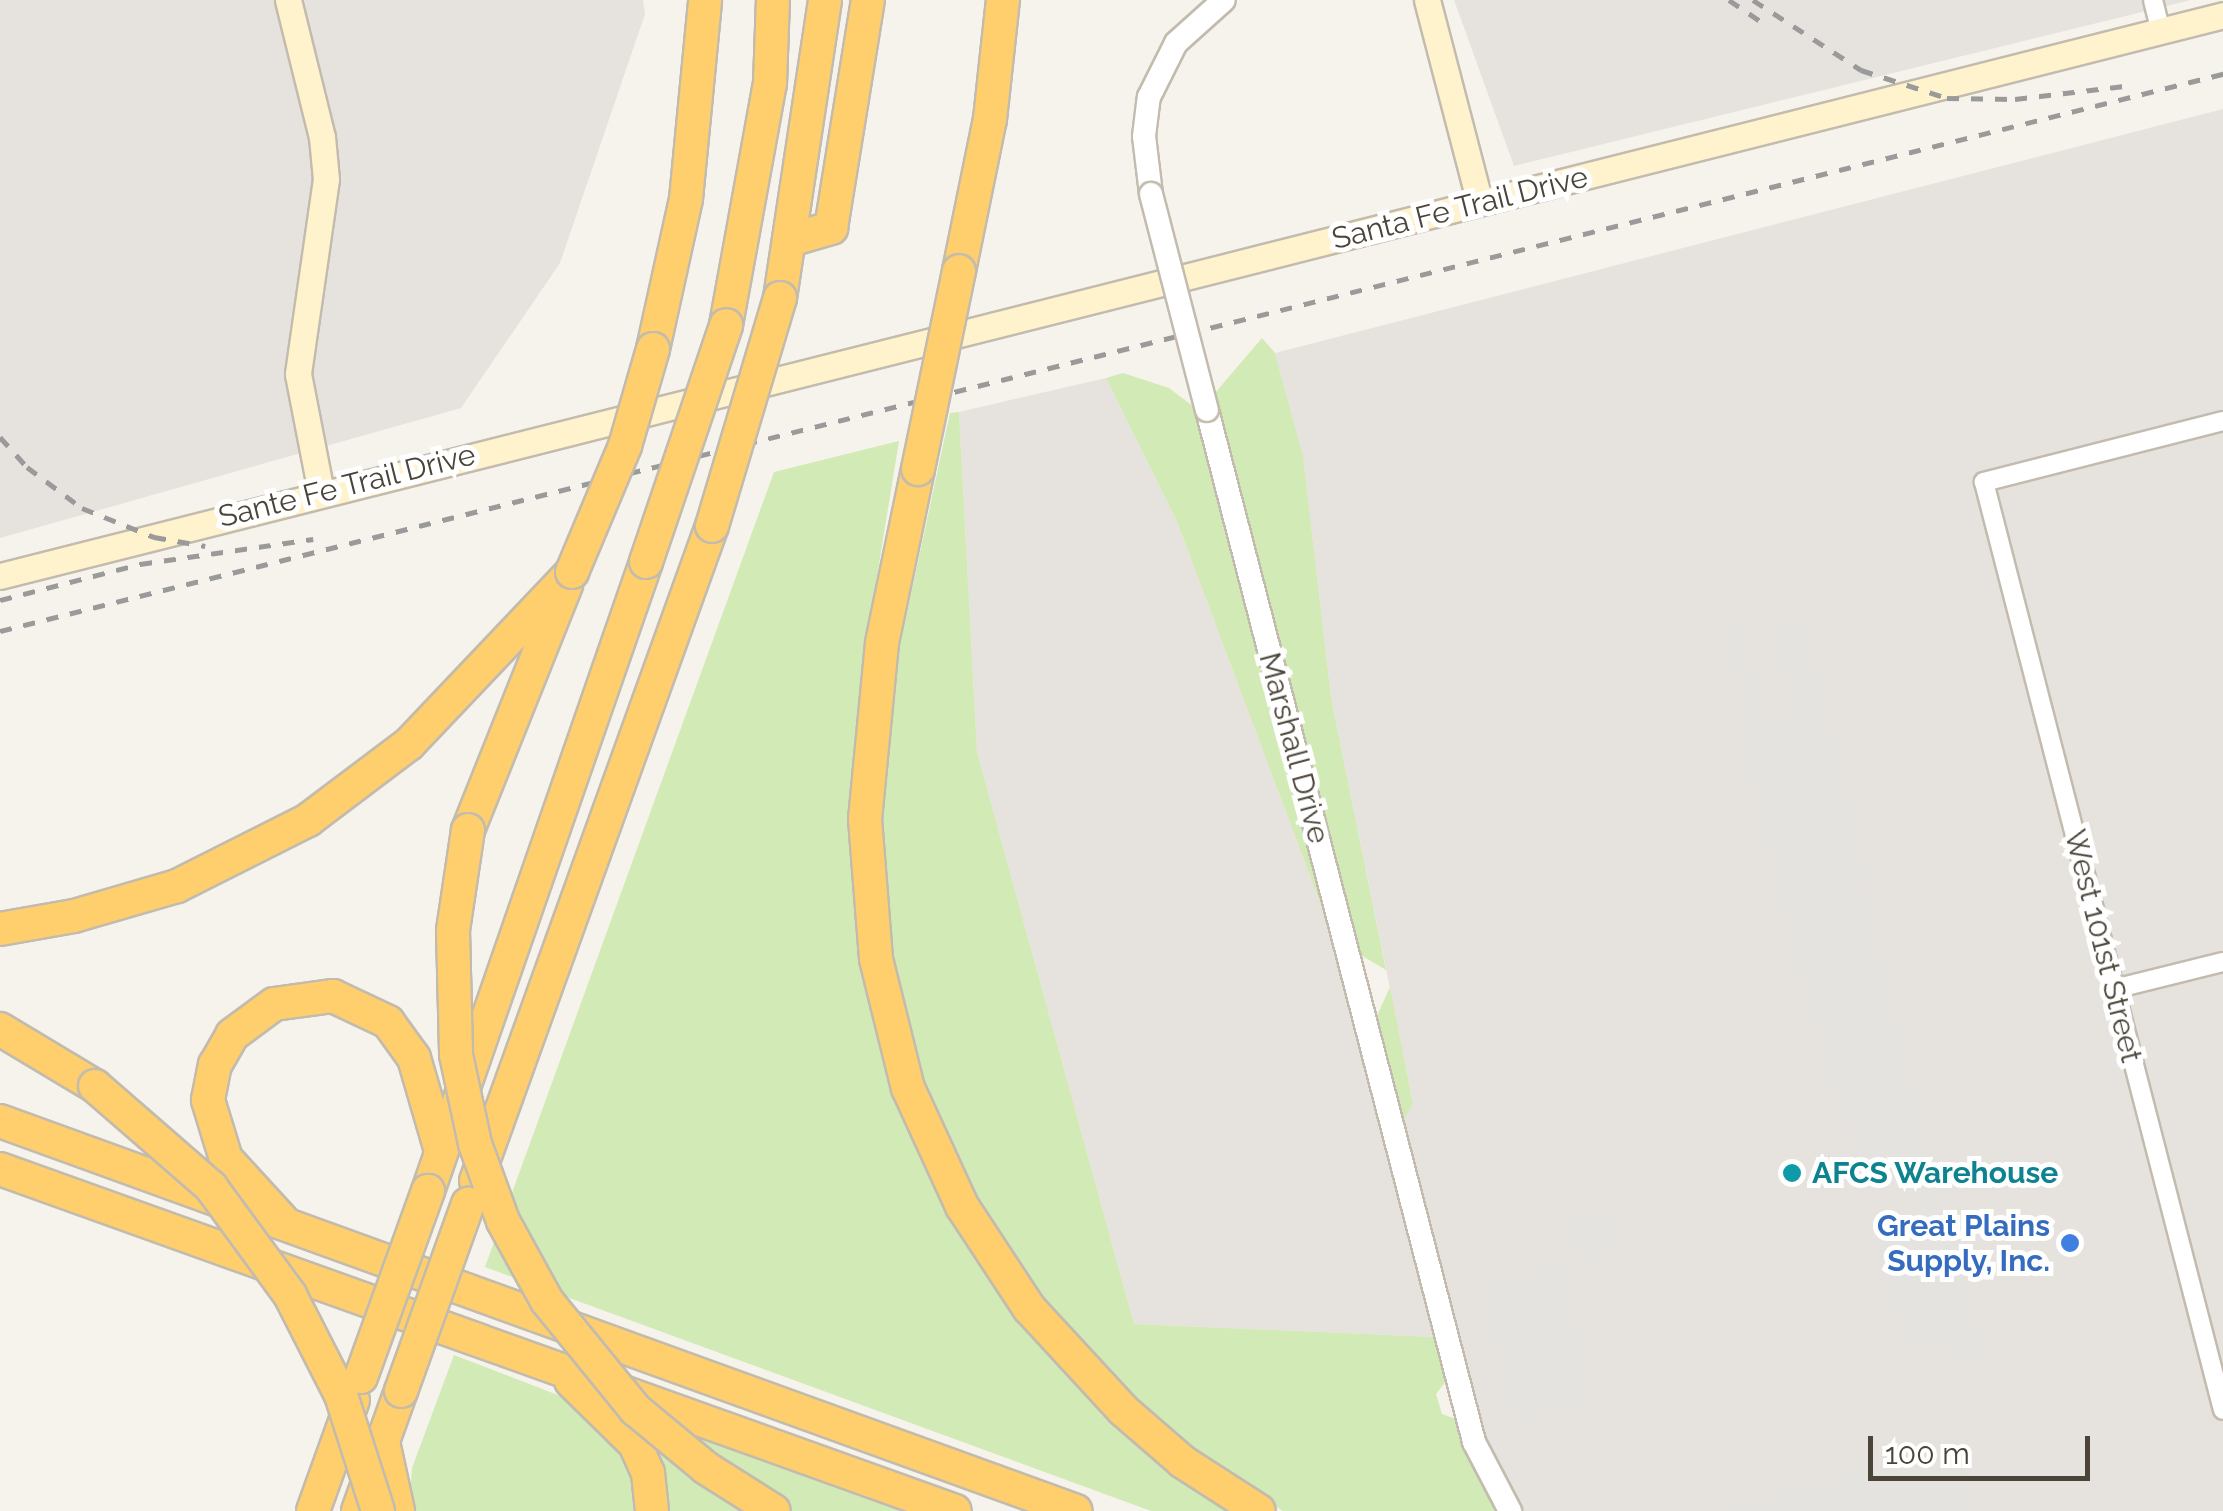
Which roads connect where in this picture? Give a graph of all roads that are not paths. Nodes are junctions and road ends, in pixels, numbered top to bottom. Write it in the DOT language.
graph roads {
  1 [pos="288,0"];
  2 [pos="704,0"];
  3 [pos="753,0"];
  4 [pos="774,0"];
  5 [pos="825,0"];
  6 [pos="868,0"];
  7 [pos="1003,0"];
  8 [pos="1224,0"];
  9 [pos="1427,0"];
  10 [pos="2153,0"];
  11 [pos="2223,15"];
  12 [pos="2161,31"];
  13 [pos="770,84"];
  14 [pos="1479,200"];
  15 [pos="793,238"];
  16 [pos="696,400"];
  17 [pos="2223,421"];
  18 [pos="321,492"];
  19 [pos="572,572"];
  20 [pos="0,576"];
  21 [pos="0,930"];
  22 [pos="2223,962"];
  23 [pos="2114,988"];
  24 [pos="0,1028"];
  25 [pos="0,1121"];
  26 [pos="442,1151"];
  27 [pos="0,1169"];
  28 [pos="292,1230"];
  29 [pos="557,1368"];
  30 [pos="2223,1410"];
  31 [pos="383,1442"];
  32 [pos="313,1511"];
  33 [pos="358,1511"];
  34 [pos="378,1511"];
  35 [pos="398,1511"];
  36 [pos="652,1511"];
  37 [pos="774,1511"];
  38 [pos="954,1511"];
  39 [pos="1076,1511"];
  40 [pos="1259,1511"];
  41 [pos="1510,1511"];
  1 -- 18 [label="main road"];
  2 -- 19 [label="highway, bridge"];
  3 -- 13 [label="highway"];
  4 -- 13 [label="highway"];
  5 -- 15 [label="highway"];
  6 -- 15 [label="highway"];
  7 -- 40 [label="highway, bridge"];
  8 -- 41 [label="street, Marshall Drive, bridge"];
  9 -- 14 [label="main road"];
  10 -- 12 [label="street"];
  11 -- 12 [label="main road, Santa Fe Trail Drive"];
  12 -- 14 [label="main road, Santa Fe Trail Drive"];
  13 -- 26 [label="highway, bridge"];
  14 -- 16 [label="main road, Santa Fe Trail Drive"];
  15 -- 31 [label="highway, bridge"];
  16 -- 18 [label="main road, Sante Fe Trail Drive"];
  17 -- 23 [label="street, West 101st Street"];
  18 -- 20 [label="main road, Sante Fe Trail Drive"];
  19 -- 21 [label="highway"];
  19 -- 37 [label="highway, bridge"];
  22 -- 23 [label="street"];
  23 -- 30 [label="street, West 101st Street"];
  24 -- 34 [label="highway, bridge"];
  25 -- 28 [label="highway"];
  26 -- 28 [label="highway"];
  26 -- 32 [label="highway, bridge"];
  27 -- 29 [label="highway"];
  28 -- 39 [label="highway"];
  29 -- 36 [label="highway"];
  29 -- 38 [label="highway"];
  31 -- 33 [label="highway"];
  31 -- 35 [label="highway"];
}
